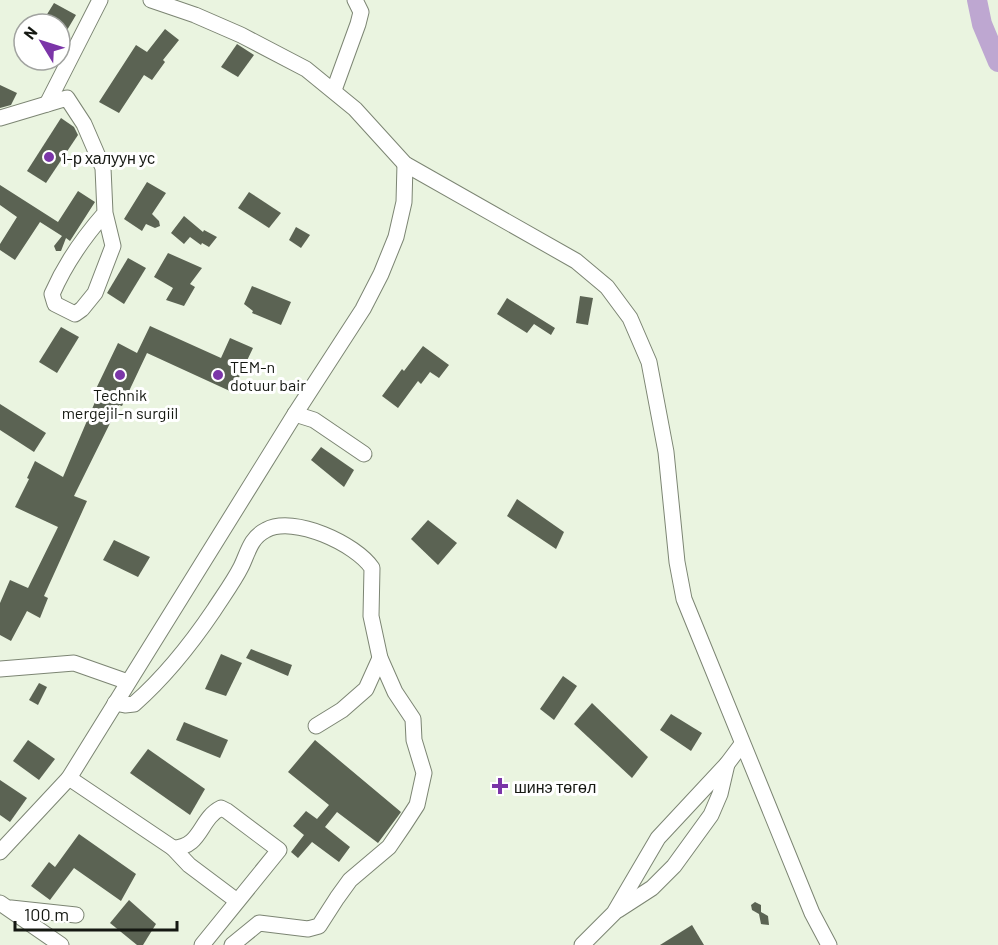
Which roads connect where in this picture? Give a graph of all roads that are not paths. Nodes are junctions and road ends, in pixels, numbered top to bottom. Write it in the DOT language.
graph roads {
  1 [pos="100,0"];
  2 [pos="151,0"];
  3 [pos="356,0"];
  4 [pos="334,90"];
  5 [pos="47,104"];
  6 [pos="0,118"];
  7 [pos="405,164"];
  8 [pos="105,213"];
  9 [pos="295,414"];
  10 [pos="364,454"];
  11 [pos="380,658"];
  12 [pos="0,669"];
  13 [pos="128,682"];
  14 [pos="115,703"];
  15 [pos="316,726"];
  16 [pos="742,744"];
  17 [pos="727,764"];
  18 [pos="69,778"];
  19 [pos="173,848"];
  20 [pos="0,852"];
  21 [pos="237,901"];
  22 [pos="4,905"];
  23 [pos="614,913"];
  24 [pos="76,915"];
  25 [pos="61,945"];
  26 [pos="202,945"];
  27 [pos="232,945"];
  28 [pos="582,945"];
  29 [pos="829,945"];
  1 -- 5 [label="street"];
  2 -- 4 [label="street"];
  3 -- 4 [label="street"];
  4 -- 7 [label="street"];
  5 -- 6 [label="street"];
  5 -- 8 [label="street"];
  7 -- 9 [label="street"];
  7 -- 16 [label="street"];
  8 -- 8 [label="street"];
  9 -- 10 [label="street"];
  9 -- 13 [label="street"];
  11 -- 14 [label="street"];
  11 -- 15 [label="street"];
  11 -- 27 [label="street"];
  12 -- 13 [label="street"];
  13 -- 14 [label="street"];
  14 -- 18 [label="street"];
  16 -- 17 [label="street"];
  16 -- 29 [label="street"];
  17 -- 23 [label="street"];
  17 -- 23 [label="street"];
  18 -- 19 [label="street"];
  18 -- 20 [label="street"];
  19 -- 21 [label="street"];
  19 -- 21 [label="street"];
  21 -- 26 [label="street"];
  22 -- 24 [label="street"];
  22 -- 25 [label="street"];
  23 -- 28 [label="street"];
}
